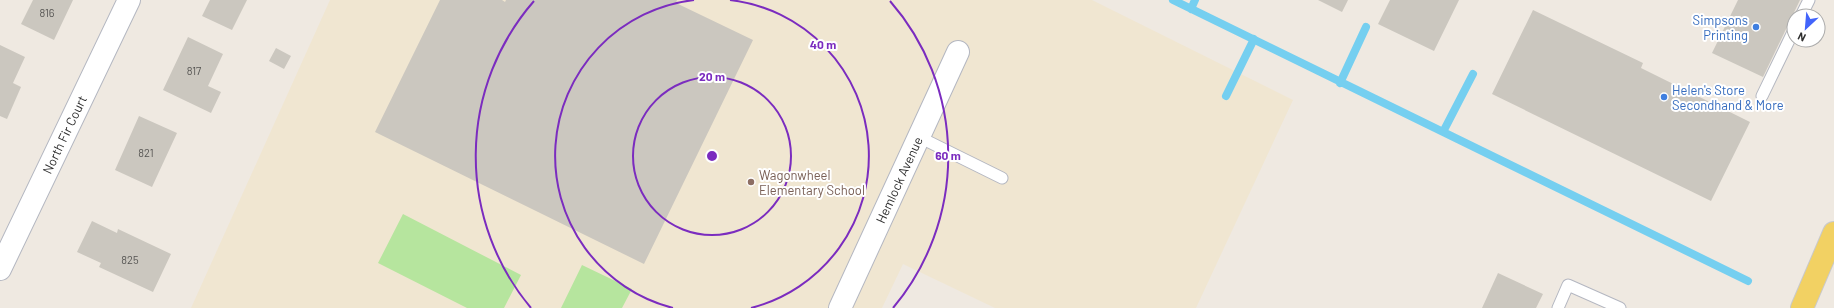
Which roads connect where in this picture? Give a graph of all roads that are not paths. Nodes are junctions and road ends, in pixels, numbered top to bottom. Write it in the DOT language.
graph roads {
  1 [pos="129,0"];
  2 [pos="1786,46"];
  3 [pos="958,52"];
  4 [pos="1762,96"];
  5 [pos="919,137"];
  6 [pos="1002,178"];
  7 [pos="1834,233"];
  8 [pos="0,269"];
  9 [pos="840,308"];
  10 [pos="1558,308"];
  11 [pos="1620,308"];
  12 [pos="1802,308"];
  1 -- 8 [label="street, North Fir Court"];
  2 -- 4 [label="lane"];
  3 -- 5 [label="street, Hemlock Avenue"];
  5 -- 6 [label="lane"];
  5 -- 9 [label="street, Hemlock Avenue"];
  7 -- 12 [label="main road"];
  10 -- 11 [label="lane"];
}
